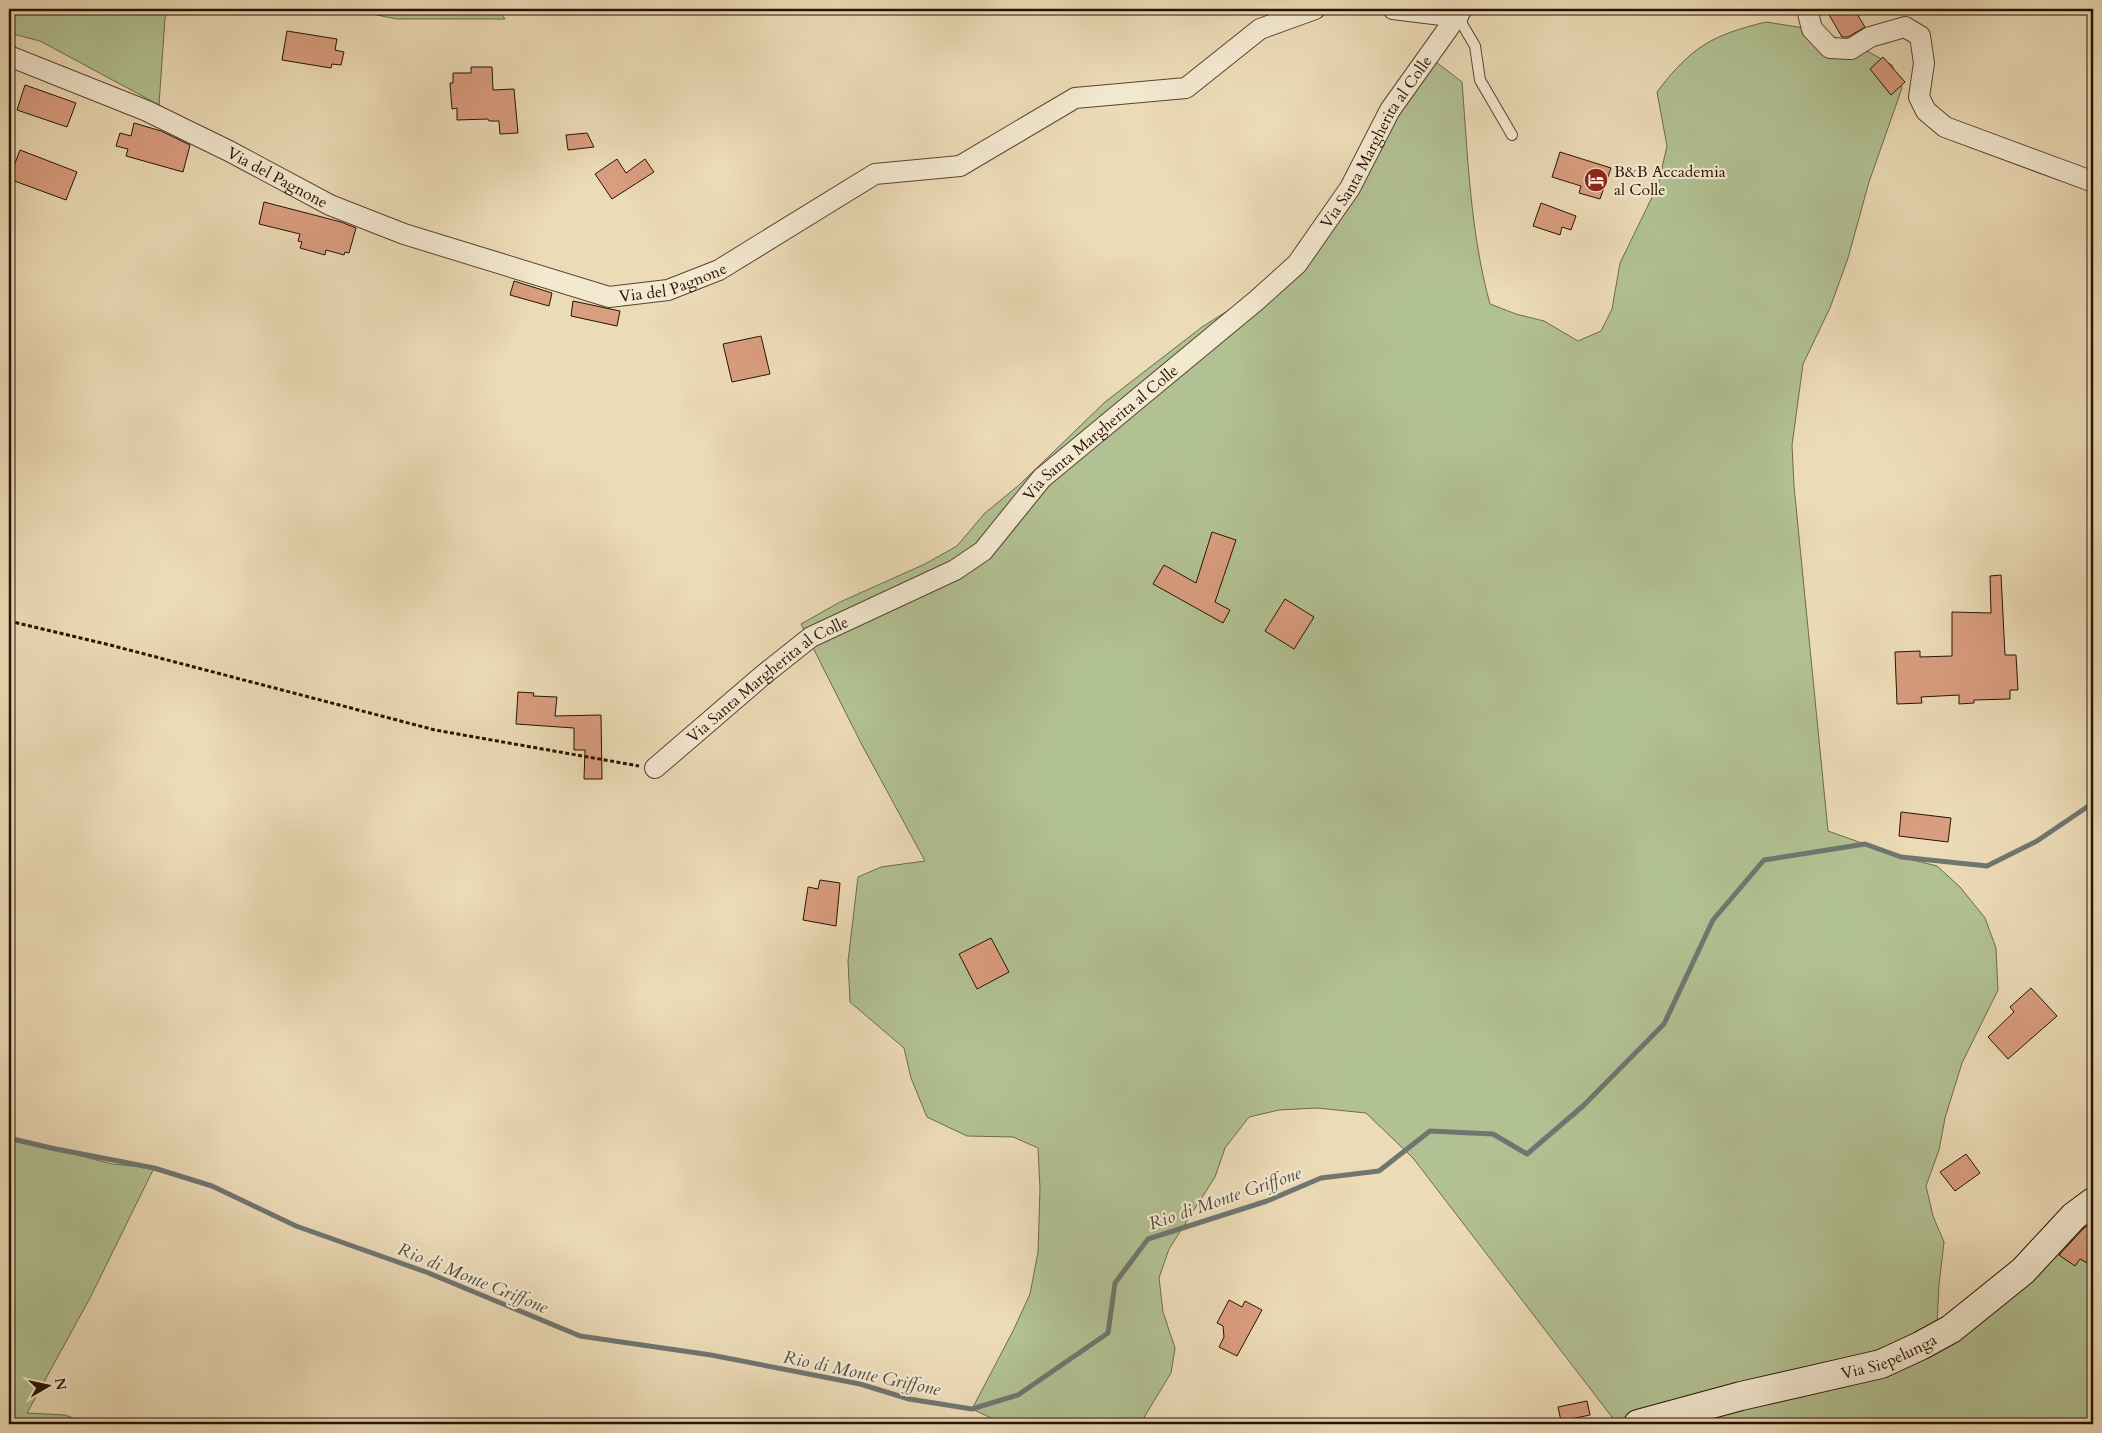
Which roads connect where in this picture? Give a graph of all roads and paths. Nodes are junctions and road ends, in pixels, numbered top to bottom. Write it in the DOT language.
graph roads {
  1 [pos="1315,9"];
  2 [pos="1393,9"];
  3 [pos="1807,9"];
  4 [pos="1460,13"];
  5 [pos="9,56"];
  6 [pos="1512,135"];
  7 [pos="2093,179"];
  8 [pos="9,621"];
  9 [pos="654,768"];
  10 [pos="2093,1202"];
  11 [pos="1638,1424"];
  1 -- 5 [label="street, Via del Pagnone"];
  2 -- 4 [label="street"];
  3 -- 7 [label="street"];
  4 -- 6 [label="lane"];
  4 -- 9 [label="street, Via Santa Margherita al Colle"];
  8 -- 9 [label="path"];
  10 -- 11 [label="street, Via Siepelunga"];
}
